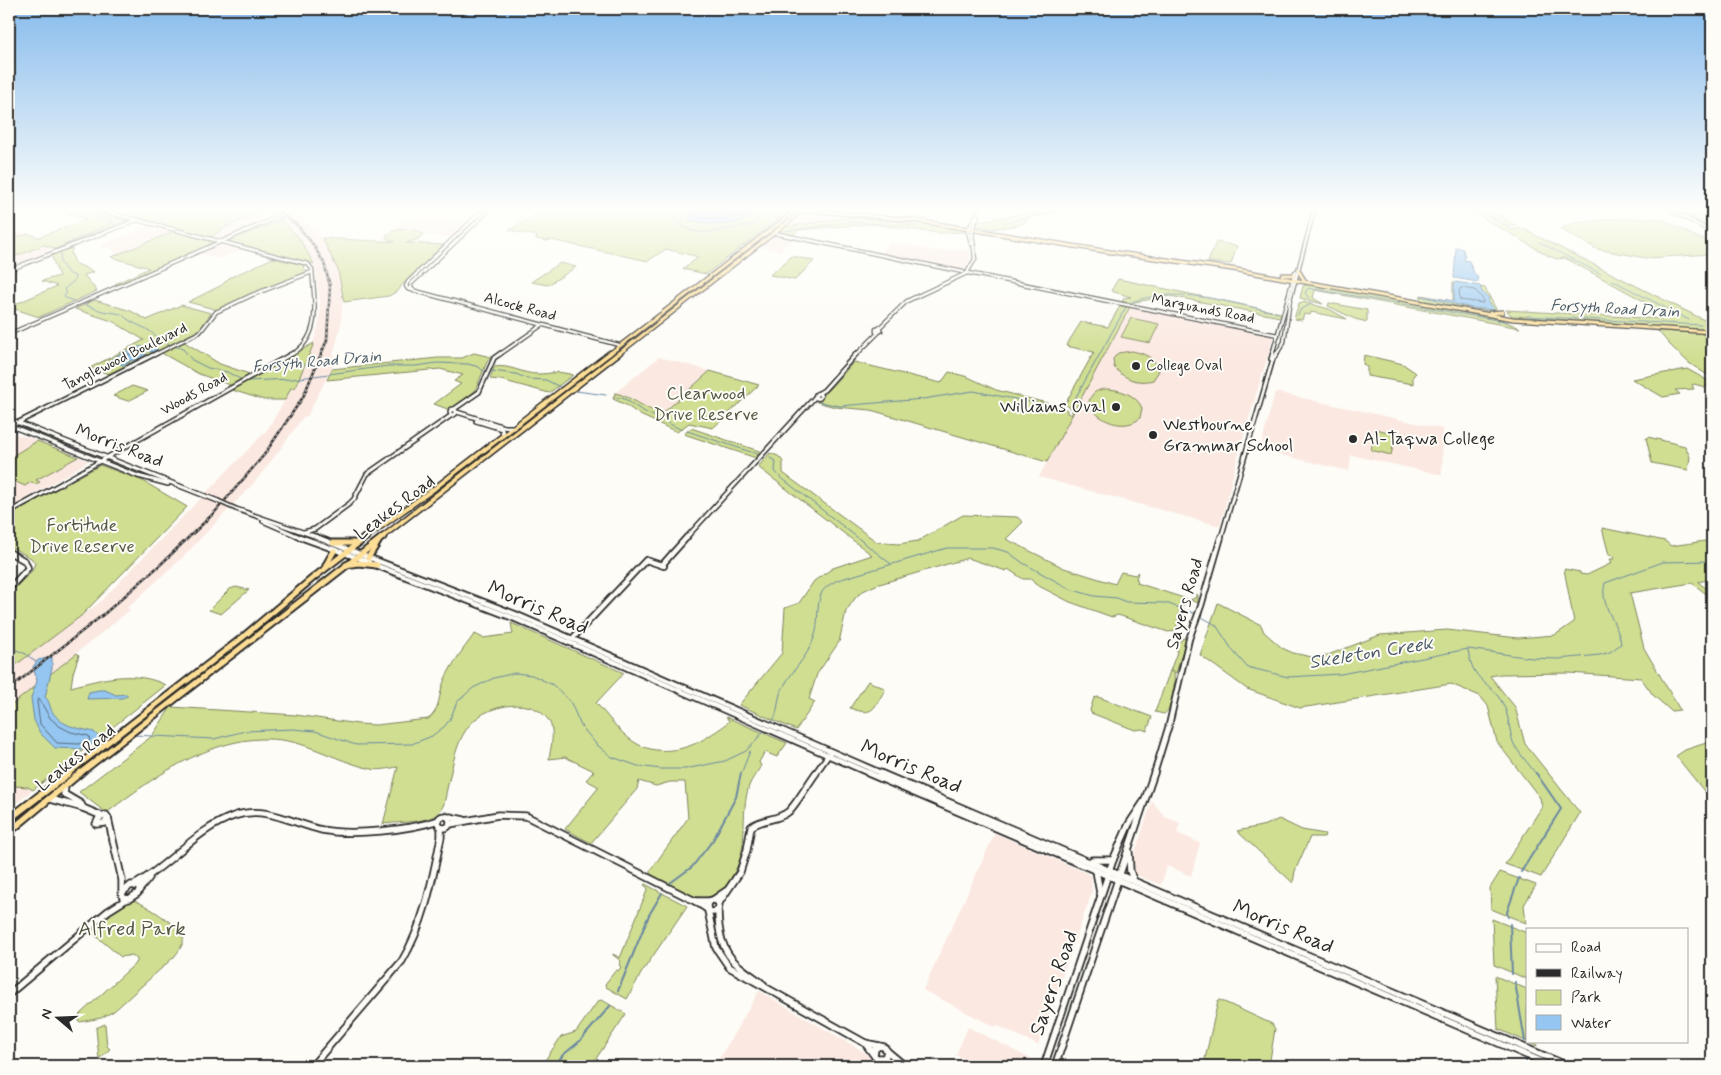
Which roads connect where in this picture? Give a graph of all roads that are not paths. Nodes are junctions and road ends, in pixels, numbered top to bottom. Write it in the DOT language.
graph roads {
  1 [pos="32,261"];
  2 [pos="177,261"];
  3 [pos="297,261"];
  4 [pos="430,261"];
  5 [pos="435,261"];
  6 [pos="727,261"];
  7 [pos="738,261"];
  8 [pos="912,261"];
  9 [pos="974,261"];
  10 [pos="1181,261"];
  11 [pos="1300,261"];
  12 [pos="1300,261"];
  13 [pos="1233,268"];
  14 [pos="9,270"];
  15 [pos="1298,270"];
  16 [pos="312,272"];
  17 [pos="966,272"];
  18 [pos="1286,278"];
  19 [pos="1295,279"];
  20 [pos="1304,280"];
  21 [pos="1291,286"];
  22 [pos="416,292"];
  23 [pos="1290,298"];
  24 [pos="1471,310"];
  25 [pos="1502,312"];
  26 [pos="543,325"];
  27 [pos="878,331"];
  28 [pos="1712,331"];
  29 [pos="533,332"];
  30 [pos="9,334"];
  31 [pos="1278,335"];
  32 [pos="1285,337"];
  33 [pos="619,345"];
  34 [pos="628,347"];
  35 [pos="1273,359"];
  36 [pos="1268,369"];
  37 [pos="253,374"];
  38 [pos="566,394"];
  39 [pos="812,402"];
  40 [pos="51,406"];
  41 [pos="461,406"];
  42 [pos="548,407"];
  43 [pos="540,408"];
  44 [pos="454,413"];
  45 [pos="1256,416"];
  46 [pos="527,417"];
  47 [pos="9,419"];
  48 [pos="19,423"];
  49 [pos="10,427"];
  50 [pos="515,427"];
  51 [pos="503,435"];
  52 [pos="61,440"];
  53 [pos="55,443"];
  54 [pos="106,457"];
  55 [pos="100,461"];
  56 [pos="149,474"];
  57 [pos="144,477"];
  58 [pos="218,501"];
  59 [pos="236,509"];
  60 [pos="9,512"];
  61 [pos="314,529"];
  62 [pos="301,532"];
  63 [pos="383,535"];
  64 [pos="311,536"];
  65 [pos="359,542"];
  66 [pos="333,543"];
  67 [pos="334,550"];
  68 [pos="350,550"];
  69 [pos="9,552"];
  70 [pos="344,554"];
  71 [pos="359,554"];
  72 [pos="672,556"];
  73 [pos="354,558"];
  74 [pos="368,558"];
  75 [pos="345,565"];
  76 [pos="377,565"];
  77 [pos="322,571"];
  78 [pos="9,589"];
  79 [pos="497,609"];
  80 [pos="570,641"];
  81 [pos="784,733"];
  82 [pos="830,750"];
  83 [pos="827,756"];
  84 [pos="68,782"];
  85 [pos="926,794"];
  86 [pos="45,801"];
  87 [pos="1144,803"];
  88 [pos="83,808"];
  89 [pos="91,812"];
  90 [pos="105,817"];
  91 [pos="450,817"];
  92 [pos="9,819"];
  93 [pos="439,820"];
  94 [pos="464,820"];
  95 [pos="98,823"];
  96 [pos="427,824"];
  97 [pos="449,825"];
  98 [pos="440,827"];
  99 [pos="9,832"];
  100 [pos="112,832"];
  101 [pos="441,837"];
  102 [pos="1033,840"];
  103 [pos="1129,845"];
  104 [pos="1087,860"];
  105 [pos="1113,860"];
  106 [pos="1110,869"];
  107 [pos="1096,871"];
  108 [pos="1119,873"];
  109 [pos="152,874"];
  110 [pos="1108,876"];
  111 [pos="1132,879"];
  112 [pos="122,880"];
  113 [pos="1117,880"];
  114 [pos="132,885"];
  115 [pos="140,889"];
  116 [pos="122,894"];
  117 [pos="127,899"];
  118 [pos="1100,900"];
  119 [pos="695,901"];
  120 [pos="715,904"];
  121 [pos="707,910"];
  122 [pos="108,911"];
  123 [pos="1297,953"];
  124 [pos="766,986"];
  125 [pos="1379,988"];
  126 [pos="9,994"];
  127 [pos="1437,1013"];
  128 [pos="865,1043"];
  129 [pos="879,1046"];
  130 [pos="887,1051"];
  131 [pos="874,1055"];
  132 [pos="883,1060"];
  133 [pos="903,1065"];
  134 [pos="312,1066"];
  135 [pos="1044,1066"];
  136 [pos="1055,1066"];
  137 [pos="1552,1066"];
  138 [pos="1568,1066"];
  1 -- 14 [label="street"];
  2 -- 30 [label="street"];
  3 -- 16 [label="street"];
  4 -- 22 [label="street"];
  5 -- 22 [label="street"];
  6 -- 33 [label="highway, Leakes Road"];
  7 -- 34 [label="highway, Leakes Road"];
  8 -- 17 [label="street, Marquands Road"];
  9 -- 17 [label="street"];
  10 -- 13 [label="highway"];
  11 -- 15 [label="street, Sayers Road"];
  12 -- 19 [label="street, Sayers Road"];
  13 -- 18 [label="highway"];
  13 -- 19 [label="highway"];
  15 -- 19 [label="street, Sayers Road"];
  15 -- 20 [label="highway"];
  16 -- 37 [label="street, Woods Road"];
  16 -- 40 [label="street, Tanglewood Boulevard"];
  17 -- 27 [label="street"];
  17 -- 31 [label="street, Marquands Road"];
  18 -- 19 [label="highway"];
  18 -- 21 [label="highway"];
  19 -- 20 [label="highway"];
  19 -- 21 [label="street, Sayers Road"];
  19 -- 23 [label="street, Sayers Road"];
  19 -- 28 [label="highway"];
  20 -- 24 [label="highway"];
  21 -- 23 [label="street, Sayers Road"];
  22 -- 26 [label="street, Alcock Road"];
  23 -- 31 [label="street, Sayers Road"];
  23 -- 32 [label="street, Sayers Road"];
  24 -- 25 [label="highway"];
  24 -- 28 [label="highway"];
  26 -- 29 [label="street"];
  26 -- 33 [label="street, Alcock Road"];
  27 -- 39 [label="street"];
  29 -- 41 [label="street"];
  31 -- 32 [label="street, Marquands Road"];
  31 -- 36 [label="street, Sayers Road"];
  32 -- 35 [label="street, Sayers Road"];
  33 -- 34 [label="highway"];
  33 -- 43 [label="highway, Leakes Road"];
  34 -- 38 [label="highway, Leakes Road"];
  35 -- 36 [label="street"];
  35 -- 45 [label="street, Sayers Road"];
  36 -- 45 [label="street, Sayers Road"];
  37 -- 54 [label="street, Woods Road"];
  38 -- 42 [label="highway, Leakes Road"];
  38 -- 43 [label="highway"];
  39 -- 72 [label="street"];
  40 -- 48 [label="street, Tanglewood Boulevard"];
  41 -- 44 [label="street"];
  42 -- 46 [label="highway"];
  42 -- 63 [label="highway, Leakes Road"];
  43 -- 46 [label="highway, Leakes Road"];
  44 -- 50 [label="street"];
  44 -- 51 [label="street"];
  44 -- 61 [label="street"];
  45 -- 87 [label="street, Sayers Road"];
  46 -- 50 [label="highway, Leakes Road"];
  47 -- 48 [label="street, Morris Road"];
  48 -- 49 [label="street, Tanglewood Boulevard"];
  48 -- 52 [label="street, Morris Road"];
  49 -- 53 [label="street, Morris Road"];
  50 -- 51 [label="highway, Leakes Road"];
  51 -- 65 [label="highway, Leakes Road"];
  52 -- 53 [label="street"];
  52 -- 54 [label="street, Morris Road"];
  53 -- 55 [label="street, Morris Road"];
  54 -- 55 [label="street, Woods Road"];
  54 -- 56 [label="street, Morris Road"];
  55 -- 57 [label="street, Morris Road"];
  55 -- 60 [label="street, Woods Road"];
  56 -- 57 [label="street"];
  56 -- 58 [label="street, Morris Road"];
  57 -- 58 [label="street, Morris Road"];
  58 -- 59 [label="street, Morris Road, bridge"];
  59 -- 62 [label="street, Morris Road"];
  59 -- 67 [label="street, Morris Road"];
  61 -- 62 [label="street"];
  61 -- 64 [label="street"];
  62 -- 64 [label="street, Morris Road"];
  63 -- 71 [label="highway, Leakes Road"];
  63 -- 74 [label="highway"];
  64 -- 66 [label="street, Morris Road"];
  65 -- 66 [label="highway"];
  65 -- 68 [label="highway, Leakes Road"];
  66 -- 68 [label="street, Morris Road"];
  67 -- 70 [label="street, Morris Road"];
  67 -- 77 [label="highway"];
  68 -- 70 [label="highway, Leakes Road"];
  68 -- 71 [label="street, Morris Road"];
  69 -- 78 [label="street"];
  70 -- 73 [label="street, Morris Road"];
  70 -- 77 [label="highway, Leakes Road"];
  71 -- 73 [label="highway, Leakes Road"];
  71 -- 74 [label="street, Morris Road"];
  72 -- 80 [label="street"];
  73 -- 75 [label="highway, Leakes Road"];
  73 -- 76 [label="street, Morris Road"];
  74 -- 79 [label="street, Morris Road"];
  75 -- 76 [label="highway"];
  75 -- 84 [label="highway, Leakes Road"];
  76 -- 79 [label="street, Morris Road"];
  77 -- 92 [label="highway, Leakes Road"];
  79 -- 80 [label="street, Morris Road"];
  80 -- 81 [label="street, Morris Road"];
  81 -- 82 [label="street, Morris Road"];
  81 -- 83 [label="street, Morris Road"];
  82 -- 83 [label="street"];
  82 -- 85 [label="street, Morris Road"];
  83 -- 85 [label="street, Morris Road"];
  83 -- 120 [label="street"];
  84 -- 86 [label="highway, Leakes Road"];
  84 -- 88 [label="street"];
  85 -- 102 [label="street, Morris Road"];
  86 -- 88 [label="street"];
  86 -- 99 [label="highway, Leakes Road"];
  87 -- 103 [label="street, Sayers Road"];
  87 -- 105 [label="street, Sayers Road"];
  88 -- 89 [label="street"];
  89 -- 90 [label="street"];
  89 -- 95 [label="street"];
  90 -- 95 [label="street"];
  90 -- 100 [label="street"];
  91 -- 93 [label="street"];
  91 -- 94 [label="street"];
  91 -- 97 [label="street"];
  93 -- 96 [label="street"];
  93 -- 98 [label="street"];
  94 -- 97 [label="street"];
  94 -- 119 [label="street"];
  95 -- 100 [label="street"];
  96 -- 98 [label="street"];
  96 -- 109 [label="street"];
  97 -- 98 [label="street"];
  97 -- 101 [label="street"];
  98 -- 101 [label="street"];
  100 -- 112 [label="street"];
  101 -- 134 [label="street"];
  102 -- 104 [label="street, Morris Road"];
  102 -- 107 [label="street, Morris Road"];
  103 -- 108 [label="street, Sayers Road"];
  103 -- 111 [label="street"];
  104 -- 105 [label="street"];
  104 -- 106 [label="street, Morris Road"];
  105 -- 106 [label="street, Sayers Road"];
  106 -- 108 [label="street, Morris Road"];
  106 -- 110 [label="street, Sayers Road"];
  107 -- 110 [label="street, Morris Road"];
  107 -- 118 [label="street"];
  108 -- 111 [label="street, Morris Road"];
  108 -- 113 [label="street, Sayers Road"];
  109 -- 114 [label="street"];
  109 -- 115 [label="street"];
  110 -- 113 [label="street, Morris Road"];
  110 -- 118 [label="street, Sayers Road"];
  111 -- 123 [label="street, Morris Road"];
  112 -- 114 [label="street"];
  112 -- 116 [label="street"];
  113 -- 123 [label="street, Morris Road"];
  113 -- 136 [label="street, Sayers Road"];
  114 -- 115 [label="street"];
  114 -- 116 [label="street"];
  115 -- 117 [label="street"];
  116 -- 117 [label="street"];
  116 -- 122 [label="street"];
  117 -- 122 [label="street"];
  118 -- 135 [label="street, Sayers Road"];
  119 -- 120 [label="street"];
  119 -- 121 [label="street"];
  120 -- 121 [label="street"];
  120 -- 121 [label="street"];
  120 -- 124 [label="street"];
  121 -- 124 [label="street"];
  122 -- 126 [label="street"];
  123 -- 125 [label="street, Morris Road"];
  123 -- 125 [label="street, Morris Road"];
  124 -- 128 [label="street"];
  125 -- 127 [label="street, Morris Road"];
  127 -- 137 [label="street, Morris Road"];
  127 -- 138 [label="street, Morris Road"];
  128 -- 129 [label="street"];
  128 -- 131 [label="street"];
  129 -- 130 [label="street"];
  129 -- 131 [label="street"];
  130 -- 132 [label="street"];
  130 -- 133 [label="street"];
  131 -- 132 [label="street"];
  132 -- 133 [label="street"];
}
